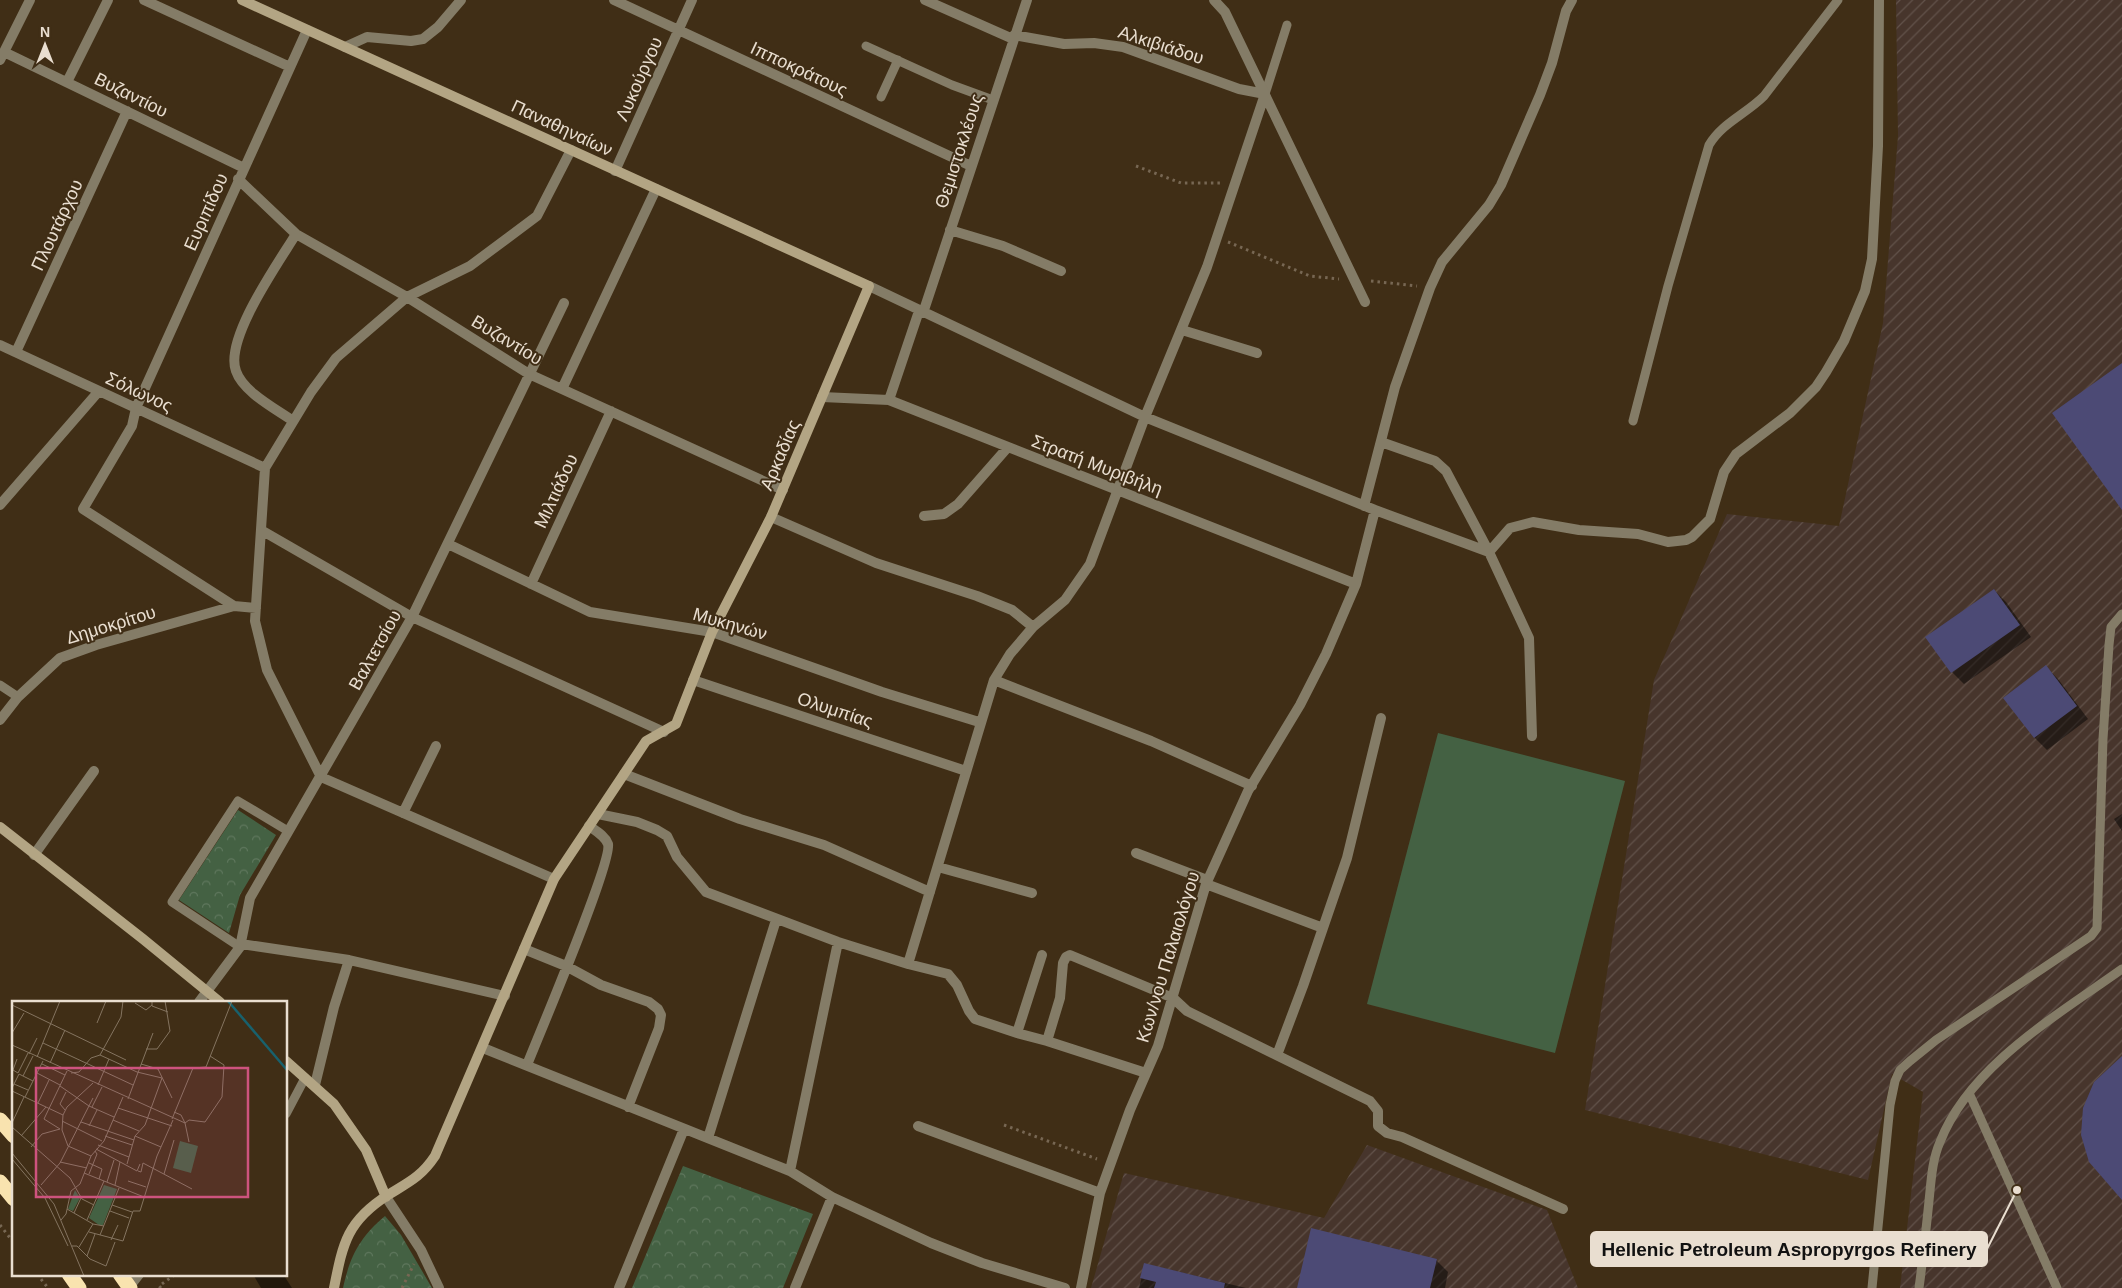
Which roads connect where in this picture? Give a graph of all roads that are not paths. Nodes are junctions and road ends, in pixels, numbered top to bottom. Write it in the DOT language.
graph roads {
  1 [pos="30,0"];
  2 [pos="108,0"];
  3 [pos="144,0"];
  4 [pos="242,0"];
  5 [pos="461,0"];
  6 [pos="614,0"];
  7 [pos="692,0"];
  8 [pos="925,0"];
  9 [pos="1027,0"];
  10 [pos="1214,0"];
  11 [pos="1572,0"];
  12 [pos="1838,0"];
  13 [pos="1879,0"];
  14 [pos="1287,26"];
  15 [pos="307,30"];
  16 [pos="678,31"];
  17 [pos="1014,37"];
  18 [pos="866,46"];
  19 [pos="345,47"];
  20 [pos="2,56"];
  21 [pos="898,60"];
  22 [pos="290,67"];
  23 [pos="67,82"];
  24 [pos="1265,94"];
  25 [pos="881,97"];
  26 [pos="993,100"];
  27 [pos="126,111"];
  28 [pos="571,150"];
  29 [pos="971,166"];
  30 [pos="244,168"];
  31 [pos="615,171"];
  32 [pos="238,179"];
  33 [pos="656,189"];
  34 [pos="950,230"];
  35 [pos="296,234"];
  36 [pos="1061,271"];
  37 [pos="869,286"];
  38 [pos="407,297"];
  39 [pos="1365,302"];
  40 [pos="564,303"];
  41 [pos="921,312"];
  42 [pos="1182,330"];
  43 [pos="0,344"];
  44 [pos="16,352"];
  45 [pos="1257,353"];
  46 [pos="529,374"];
  47 [pos="562,389"];
  48 [pos="100,391"];
  49 [pos="822,397"];
  50 [pos="889,400"];
  51 [pos="136,408"];
  52 [pos="611,411"];
  53 [pos="1145,417"];
  54 [pos="293,421"];
  55 [pos="1633,421"];
  56 [pos="1381,442"];
  57 [pos="1008,447"];
  58 [pos="265,468"];
  59 [pos="783,490"];
  60 [pos="1119,490"];
  61 [pos="0,505"];
  62 [pos="1364,506"];
  63 [pos="1375,510"];
  64 [pos="924,516"];
  65 [pos="771,517"];
  66 [pos="261,530"];
  67 [pos="448,544"];
  68 [pos="1489,552"];
  69 [pos="531,584"];
  70 [pos="1356,584"];
  71 [pos="234,606"];
  72 [pos="256,608"];
  73 [pos="2122,614"];
  74 [pos="412,617"];
  75 [pos="1033,627"];
  76 [pos="712,632"];
  77 [pos="693,680"];
  78 [pos="994,680"];
  79 [pos="0,685"];
  80 [pos="18,698"];
  81 [pos="1381,718"];
  82 [pos="0,720"];
  83 [pos="979,722"];
  84 [pos="664,732"];
  85 [pos="1532,736"];
  86 [pos="436,746"];
  87 [pos="94,771"];
  88 [pos="966,772"];
  89 [pos="624,774"];
  90 [pos="321,777"];
  91 [pos="1252,786"];
  92 [pos="403,813"];
  93 [pos="598,814"];
  94 [pos="589,826"];
  95 [pos="0,827"];
  96 [pos="288,831"];
  97 [pos="1136,853"];
  98 [pos="34,855"];
  99 [pos="938,866"];
  100 [pos="554,879"];
  101 [pos="1206,882"];
  102 [pos="930,892"];
  103 [pos="1032,893"];
  104 [pos="776,920"];
  105 [pos="1323,928"];
  106 [pos="838,942"];
  107 [pos="240,945"];
  108 [pos="524,949"];
  109 [pos="1042,955"];
  110 [pos="349,960"];
  111 [pos="908,964"];
  112 [pos="566,966"];
  113 [pos="2122,969"];
  114 [pos="208,991"];
  115 [pos="505,996"];
  116 [pos="1173,998"];
  117 [pos="200,1001"];
  118 [pos="219,1001"];
  119 [pos="1017,1034"];
  120 [pos="1046,1041"];
  121 [pos="483,1048"];
  122 [pos="1278,1055"];
  123 [pos="288,1062"];
  124 [pos="527,1065"];
  125 [pos="1146,1073"];
  126 [pos="306,1078"];
  127 [pos="315,1085"];
  128 [pos="1969,1093"];
  129 [pos="628,1106"];
  130 [pos="288,1110"];
  131 [pos="0,1120"];
  132 [pos="918,1126"];
  133 [pos="684,1130"];
  134 [pos="12,1134"];
  135 [pos="708,1138"];
  136 [pos="790,1171"];
  137 [pos="0,1182"];
  138 [pos="1100,1193"];
  139 [pos="12,1197"];
  140 [pos="386,1197"];
  141 [pos="832,1197"];
  142 [pos="1563,1209"];
  143 [pos="71,1276"];
  144 [pos="121,1276"];
  145 [pos="138,1276"];
  146 [pos="79,1288"];
  147 [pos="129,1288"];
  148 [pos="334,1288"];
  149 [pos="439,1288"];
  150 [pos="619,1288"];
  151 [pos="795,1288"];
  152 [pos="1065,1288"];
  153 [pos="1081,1288"];
  154 [pos="1872,1288"];
  155 [pos="1919,1288"];
  156 [pos="2057,1288"];
  1 -- 20 [label="street"];
  2 -- 23 [label="street"];
  3 -- 22 [label="street"];
  4 -- 15 [label="street, Παναθηναίων"];
  5 -- 19 [label="street"];
  6 -- 16 [label="street, Ιπποκράτους"];
  7 -- 16 [label="street, Λυκούργου"];
  8 -- 17 [label="street, Αλκιβιάδου"];
  9 -- 17 [label="street, Θεμιστοκλέους"];
  10 -- 24 [label="street"];
  11 -- 56 [label="street"];
  12 -- 55 [label="lane"];
  13 -- 68 [label="street"];
  14 -- 24 [label="lane"];
  15 -- 19 [label="street, Παναθηναίων"];
  15 -- 22 [label="street, Ευριπίδου"];
  16 -- 29 [label="street, Ιπποκράτους"];
  16 -- 31 [label="street, Λυκούργου"];
  17 -- 24 [label="street, Αλκιβιάδου"];
  17 -- 26 [label="street, Θεμιστοκλέους"];
  18 -- 21 [label="lane"];
  19 -- 28 [label="street, Παναθηναίων"];
  20 -- 23 [label="street, Βυζαντίου"];
  21 -- 25 [label="lane"];
  21 -- 26 [label="lane"];
  22 -- 30 [label="street, Ευριπίδου"];
  23 -- 27 [label="street, Βυζαντίου"];
  24 -- 39 [label="street"];
  24 -- 42 [label="street"];
  26 -- 29 [label="street, Θεμιστοκλέους"];
  27 -- 30 [label="street, Βυζαντίου"];
  27 -- 44 [label="street, Πλουτάρχου"];
  28 -- 31 [label="street, Παναθηναίων"];
  28 -- 38 [label="street"];
  29 -- 34 [label="street, Θεμιστοκλέους"];
  30 -- 32 [label="street, Ευριπίδου"];
  31 -- 33 [label="street, Παναθηναίων"];
  32 -- 35 [label="street, Βυζαντίου"];
  32 -- 51 [label="street, Ευριπίδου"];
  33 -- 37 [label="street, Παναθηναίων"];
  33 -- 47 [label="street"];
  34 -- 36 [label="street"];
  34 -- 41 [label="street, Θεμιστοκλέους"];
  35 -- 38 [label="street, Βυζαντίου"];
  35 -- 54 [label="street"];
  37 -- 41 [label="street"];
  37 -- 49 [label="street, Αρκαδίας"];
  38 -- 46 [label="street, Βυζαντίου"];
  38 -- 54 [label="street"];
  40 -- 46 [label="street, Βαλτετσίου"];
  41 -- 50 [label="street, Θεμιστοκλέους"];
  41 -- 53 [label="street"];
  42 -- 45 [label="street"];
  42 -- 53 [label="street"];
  43 -- 44 [label="street, Σόλωνος"];
  44 -- 48 [label="street, Σόλωνος"];
  46 -- 47 [label="street, Βυζαντίου"];
  46 -- 67 [label="street, Βαλτετσίου"];
  47 -- 52 [label="street, Βυζαντίου"];
  48 -- 51 [label="street, Σόλωνος"];
  48 -- 61 [label="street"];
  49 -- 50 [label="street, Στρατή Μυριβήλη"];
  49 -- 59 [label="street, Αρκαδίας"];
  50 -- 57 [label="street, Στρατή Μυριβήλη"];
  51 -- 58 [label="street, Σόλωνος"];
  51 -- 71 [label="street, Ευριπίδου"];
  52 -- 59 [label="street, Βυζαντίου"];
  52 -- 69 [label="street, Μιλτιάδου"];
  53 -- 60 [label="street"];
  53 -- 62 [label="street"];
  54 -- 58 [label="street"];
  56 -- 62 [label="street"];
  56 -- 68 [label="street"];
  57 -- 60 [label="street, Στρατή Μυριβήλη"];
  57 -- 64 [label="street"];
  58 -- 66 [label="street"];
  59 -- 65 [label="street, Αρκαδίας"];
  60 -- 70 [label="street, Στρατή Μυριβήλη"];
  60 -- 75 [label="street"];
  62 -- 63 [label="street"];
  63 -- 68 [label="street"];
  63 -- 70 [label="street, Κων/νου Παλαιολόγου"];
  65 -- 75 [label="street"];
  65 -- 76 [label="street, Αρκαδίας"];
  66 -- 72 [label="street"];
  66 -- 74 [label="street"];
  67 -- 69 [label="street, Μυκηνών"];
  67 -- 74 [label="street, Βαλτετσίου"];
  68 -- 85 [label="street"];
  69 -- 76 [label="street, Μυκηνών"];
  70 -- 91 [label="street, Κων/νου Παλαιολόγου"];
  71 -- 72 [label="street, Δημοκρίτου"];
  71 -- 80 [label="street, Δημοκρίτου"];
  72 -- 90 [label="street"];
  73 -- 154 [label="lane"];
  74 -- 84 [label="street"];
  74 -- 90 [label="street, Βαλτετσίου"];
  75 -- 78 [label="street"];
  76 -- 77 [label="street, Αρκαδίας"];
  76 -- 83 [label="street, Μυκηνών"];
  77 -- 84 [label="street, Αρκαδίας"];
  77 -- 88 [label="street, Ολυμπίας"];
  78 -- 83 [label="street"];
  78 -- 91 [label="street"];
  79 -- 80 [label="lane"];
  80 -- 82 [label="street, Δημοκρίτου"];
  81 -- 105 [label="street"];
  83 -- 88 [label="street"];
  84 -- 89 [label="street, Αρκαδίας"];
  86 -- 92 [label="street"];
  87 -- 98 [label="street"];
  88 -- 99 [label="street"];
  89 -- 93 [label="street, Αρκαδίας"];
  89 -- 102 [label="street"];
  90 -- 92 [label="street"];
  90 -- 96 [label="street, Βαλτετσίου"];
  91 -- 101 [label="street, Κων/νου Παλαιολόγου"];
  92 -- 100 [label="street"];
  93 -- 94 [label="street, Αρκαδίας"];
  93 -- 104 [label="street"];
  94 -- 100 [label="street, Αρκαδίας"];
  94 -- 112 [label="street"];
  95 -- 98 [label="street"];
  96 -- 107 [label="street, Βαλτετσίου"];
  96 -- 107 [label="lane"];
  97 -- 101 [label="street"];
  98 -- 114 [label="street"];
  99 -- 102 [label="street"];
  99 -- 103 [label="street"];
  100 -- 108 [label="street, Αρκαδίας"];
  101 -- 105 [label="street"];
  101 -- 116 [label="street, Κων/νου Παλαιολόγου"];
  102 -- 111 [label="street"];
  104 -- 106 [label="street"];
  104 -- 135 [label="street"];
  105 -- 122 [label="street"];
  106 -- 111 [label="street"];
  106 -- 136 [label="street"];
  107 -- 110 [label="street"];
  107 -- 114 [label="street, Βαλτετσίου"];
  108 -- 112 [label="street"];
  108 -- 115 [label="street, Αρκαδίας"];
  109 -- 119 [label="street"];
  110 -- 115 [label="street"];
  110 -- 127 [label="street"];
  111 -- 119 [label="street"];
  112 -- 124 [label="street"];
  112 -- 129 [label="street"];
  113 -- 128 [label="lane"];
  114 -- 117 [label="street, Βαλτετσίου"];
  114 -- 118 [label="street"];
  115 -- 121 [label="street, Αρκαδίας"];
  116 -- 120 [label="street"];
  116 -- 122 [label="street"];
  116 -- 125 [label="street, Κων/νου Παλαιολόγου"];
  119 -- 120 [label="street"];
  120 -- 125 [label="street"];
  121 -- 124 [label="street"];
  121 -- 140 [label="street, Αρκαδίας"];
  122 -- 142 [label="street"];
  123 -- 126 [label="street"];
  124 -- 129 [label="street"];
  125 -- 138 [label="street, Κων/νου Παλαιολόγου"];
  126 -- 127 [label="street"];
  126 -- 130 [label="lane"];
  127 -- 140 [label="street"];
  128 -- 155 [label="lane"];
  128 -- 156 [label="lane"];
  129 -- 133 [label="street"];
  131 -- 134 [label="highway"];
  132 -- 138 [label="street"];
  133 -- 135 [label="street"];
  133 -- 150 [label="street"];
  135 -- 136 [label="street"];
  136 -- 141 [label="street"];
  137 -- 139 [label="highway"];
  138 -- 153 [label="street, Κων/νου Παλαιολόγου"];
  140 -- 148 [label="street, Αρκαδίας"];
  140 -- 149 [label="street"];
  141 -- 151 [label="street"];
  141 -- 152 [label="street"];
  143 -- 146 [label="highway"];
  144 -- 147 [label="highway"];
  145 -- 147 [label="lane"];
}
